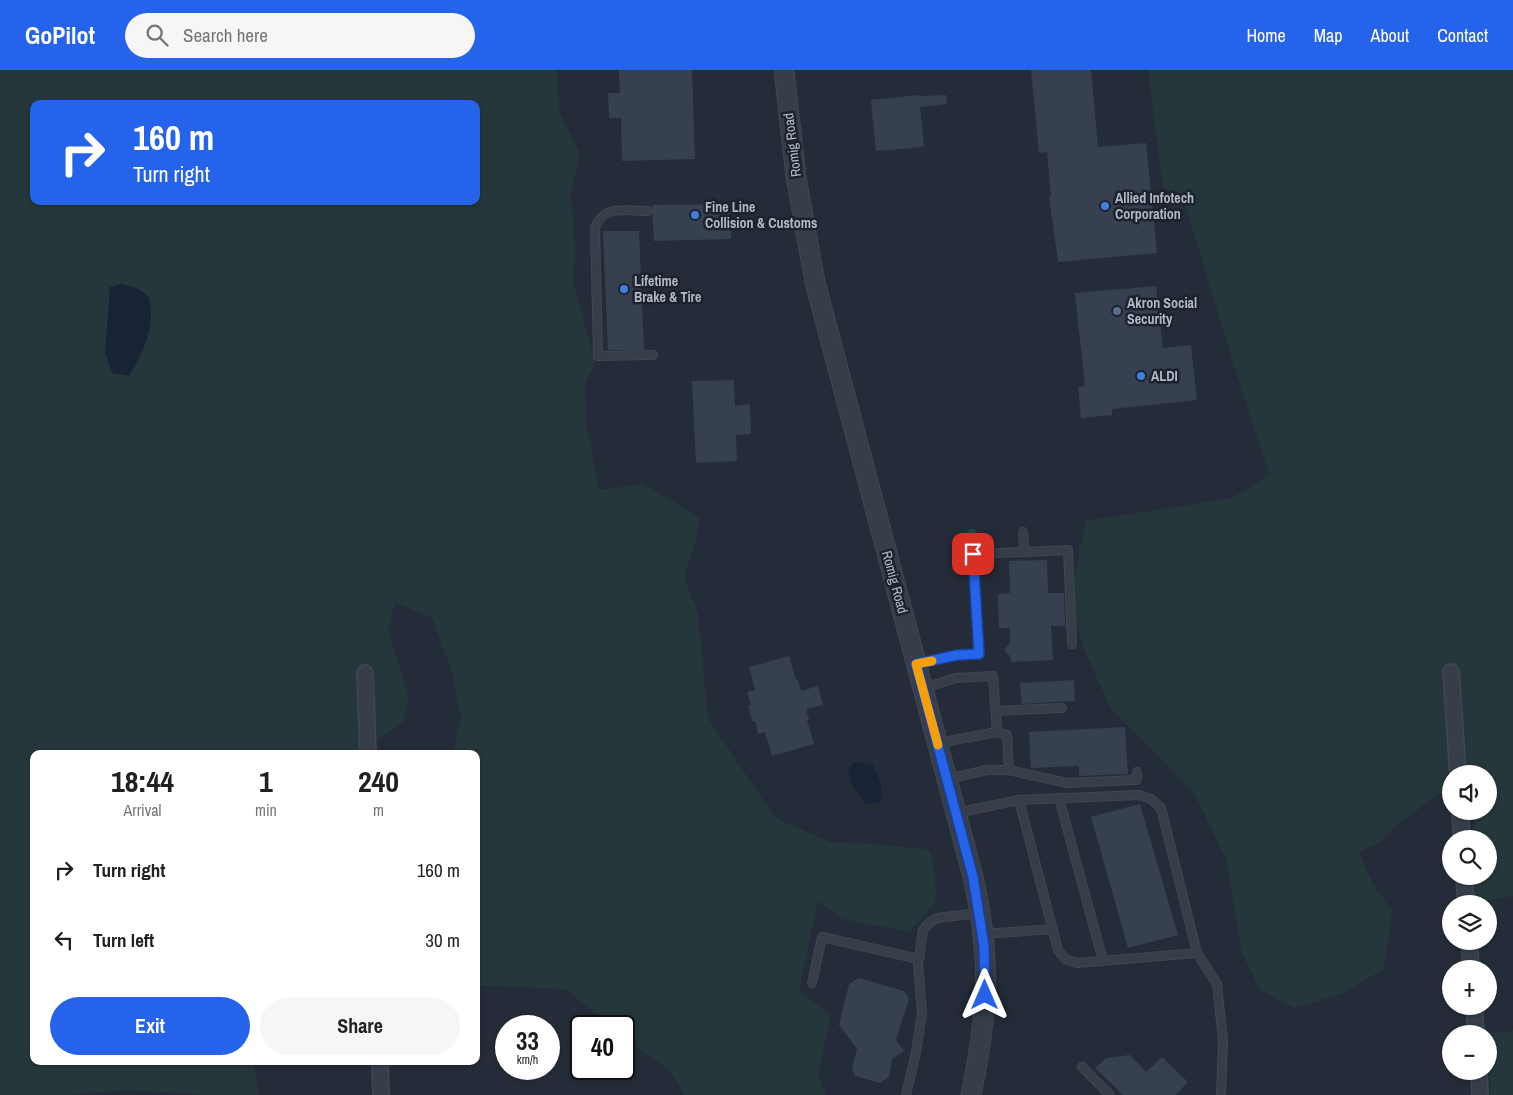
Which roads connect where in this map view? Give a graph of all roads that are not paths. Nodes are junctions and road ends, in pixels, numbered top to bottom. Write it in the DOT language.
graph roads {
  1 [pos="784,70"];
  2 [pos="648,211"];
  3 [pos="653,355"];
  4 [pos="1023,532"];
  5 [pos="972,534"];
  6 [pos="1024,552"];
  7 [pos="973,554"];
  8 [pos="1072,644"];
  9 [pos="916,664"];
  10 [pos="1451,672"];
  11 [pos="365,673"];
  12 [pos="922,688"];
  13 [pos="1062,708"];
  14 [pos="996,711"];
  15 [pos="997,732"];
  16 [pos="937,743"];
  17 [pos="368,750"];
  18 [pos="1457,765"];
  19 [pos="1009,770"];
  20 [pos="1137,772"];
  21 [pos="947,779"];
  22 [pos="1059,798"];
  23 [pos="1019,800"];
  24 [pos="956,813"];
  25 [pos="980,913"];
  26 [pos="1053,929"];
  27 [pos="982,934"];
  28 [pos="1197,954"];
  29 [pos="919,959"];
  30 [pos="1104,961"];
  31 [pos="812,983"];
  32 [pos="380,1065"];
  33 [pos="1082,1067"];
  34 [pos="1479,1080"];
  35 [pos="381,1095"];
  36 [pos="906,1095"];
  37 [pos="971,1095"];
  38 [pos="1110,1095"];
  39 [pos="1221,1095"];
  40 [pos="1480,1095"];
  1 -- 9 [label="street, Romig Road"];
  2 -- 3 [label="lane"];
  4 -- 6 [label="lane"];
  5 -- 7 [label="lane"];
  6 -- 7 [label="lane"];
  6 -- 8 [label="lane"];
  7 -- 9 [label="lane"];
  9 -- 12 [label="street, Romig Road"];
  10 -- 18 [label="street"];
  11 -- 17 [label="street"];
  12 -- 14 [label="lane"];
  12 -- 16 [label="street, Romig Road"];
  13 -- 14 [label="lane"];
  14 -- 15 [label="lane"];
  15 -- 16 [label="lane"];
  15 -- 19 [label="lane"];
  16 -- 21 [label="street, Romig Road"];
  19 -- 20 [label="lane"];
  19 -- 21 [label="lane"];
  21 -- 24 [label="street, Romig Road"];
  22 -- 23 [label="lane"];
  22 -- 28 [label="lane"];
  22 -- 30 [label="lane"];
  23 -- 24 [label="lane"];
  23 -- 26 [label="lane"];
  24 -- 25 [label="street, Romig Road"];
  25 -- 27 [label="street, Romig Road"];
  25 -- 29 [label="lane"];
  26 -- 27 [label="lane"];
  26 -- 30 [label="lane"];
  27 -- 37 [label="street, Romig Road"];
  28 -- 30 [label="lane"];
  28 -- 39 [label="lane"];
  29 -- 31 [label="lane"];
  29 -- 36 [label="lane"];
  32 -- 35 [label="street"];
  33 -- 38 [label="lane"];
  34 -- 40 [label="street"];
}
